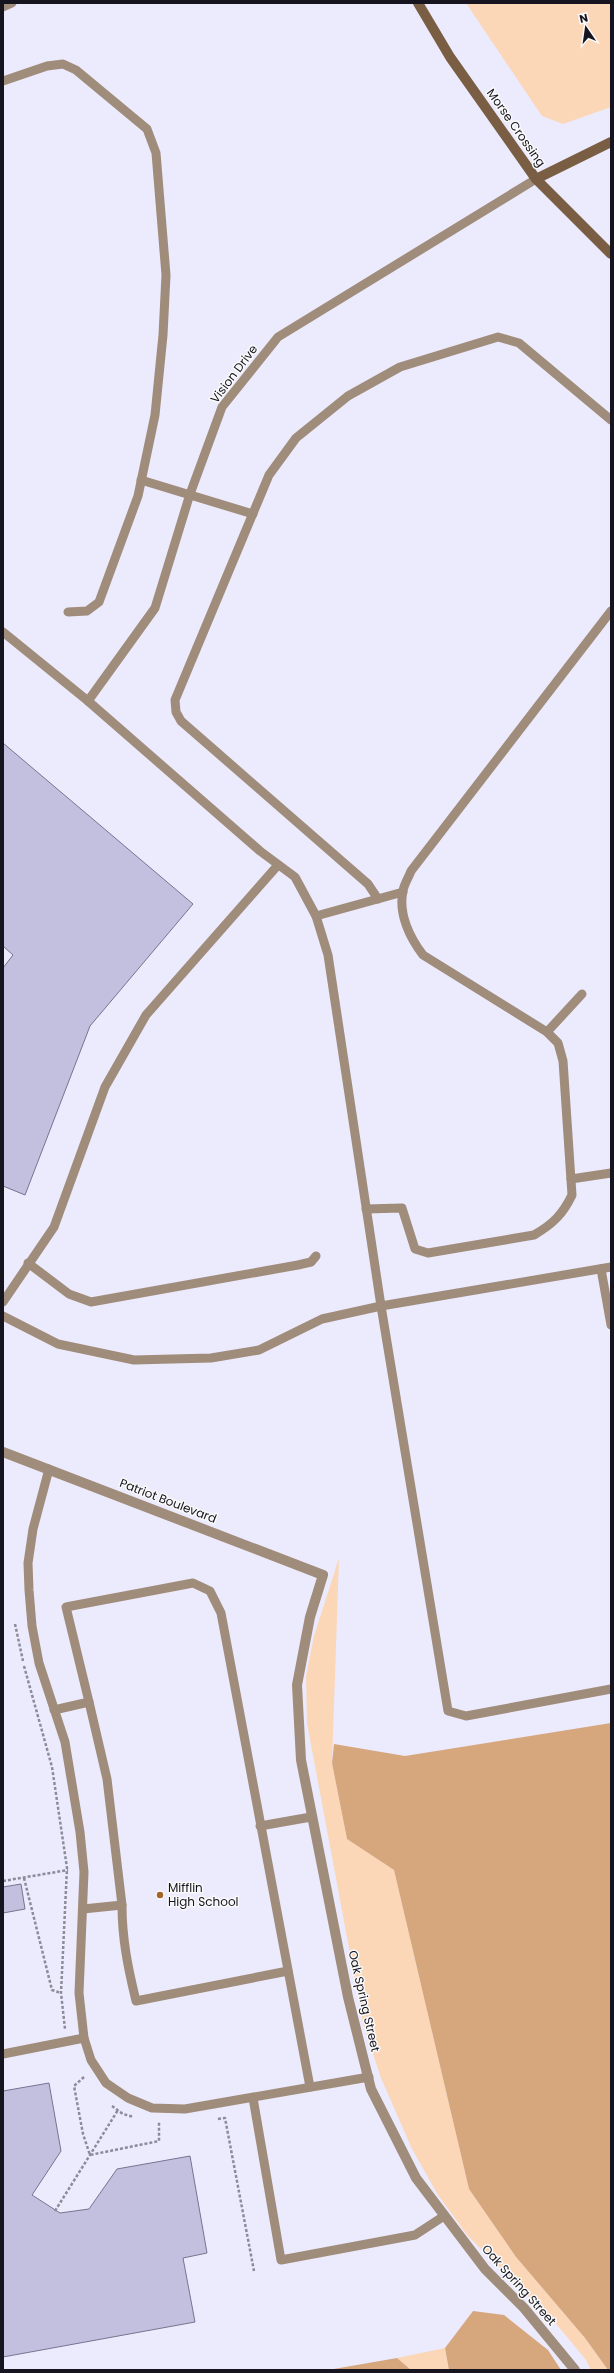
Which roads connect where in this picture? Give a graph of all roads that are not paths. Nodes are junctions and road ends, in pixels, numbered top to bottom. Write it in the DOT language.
graph roads {
  1 [pos="12,3"];
  2 [pos="418,3"];
  3 [pos="3,7"];
  4 [pos="3,81"];
  5 [pos="611,142"];
  6 [pos="536,179"];
  7 [pos="611,254"];
  8 [pos="611,420"];
  9 [pos="141,480"];
  10 [pos="190,494"];
  11 [pos="253,514"];
  12 [pos="611,611"];
  13 [pos="68,612"];
  14 [pos="3,632"];
  15 [pos="88,701"];
  16 [pos="278,865"];
  17 [pos="403,892"];
  18 [pos="378,899"];
  19 [pos="316,916"];
  20 [pos="582,994"];
  21 [pos="547,1032"];
  22 [pos="611,1173"];
  23 [pos="571,1179"];
  24 [pos="366,1209"];
  25 [pos="316,1256"];
  26 [pos="28,1262"];
  27 [pos="611,1267"];
  28 [pos="601,1269"];
  29 [pos="3,1302"];
  30 [pos="380,1306"];
  31 [pos="3,1316"];
  32 [pos="611,1325"];
  33 [pos="3,1452"];
  34 [pos="49,1469"];
  35 [pos="323,1575"];
  36 [pos="611,1689"];
  37 [pos="89,1702"];
  38 [pos="54,1710"];
  39 [pos="311,1816"];
  40 [pos="260,1826"];
  41 [pos="122,1906"];
  42 [pos="83,1909"];
  43 [pos="288,1971"];
  44 [pos="84,2038"];
  45 [pos="3,2054"];
  46 [pos="369,2077"];
  47 [pos="310,2087"];
  48 [pos="252,2098"];
  49 [pos="444,2216"];
  50 [pos="575,2370"];
  1 -- 3 [label="lane"];
  2 -- 6 [label="main road, Morse Crossing"];
  4 -- 9 [label="lane"];
  5 -- 6 [label="main road"];
  6 -- 7 [label="main road, Morse Crossing"];
  6 -- 10 [label="lane, Vision Drive"];
  8 -- 11 [label="lane"];
  9 -- 10 [label="lane"];
  9 -- 13 [label="lane"];
  10 -- 11 [label="lane"];
  10 -- 15 [label="lane, Vision Drive"];
  11 -- 18 [label="lane"];
  12 -- 17 [label="lane"];
  14 -- 15 [label="lane"];
  15 -- 16 [label="lane"];
  16 -- 19 [label="lane"];
  16 -- 26 [label="lane"];
  17 -- 18 [label="lane"];
  17 -- 21 [label="lane"];
  18 -- 19 [label="lane"];
  19 -- 24 [label="lane"];
  20 -- 21 [label="lane"];
  21 -- 23 [label="lane"];
  22 -- 23 [label="lane"];
  23 -- 24 [label="lane"];
  24 -- 30 [label="lane"];
  25 -- 26 [label="lane"];
  26 -- 29 [label="lane"];
  27 -- 28 [label="lane"];
  28 -- 30 [label="lane"];
  28 -- 32 [label="lane"];
  30 -- 31 [label="lane"];
  30 -- 36 [label="lane"];
  33 -- 34 [label="street, Patriot Boulevard"];
  34 -- 35 [label="street, Patriot Boulevard"];
  34 -- 38 [label="lane"];
  35 -- 39 [label="street, Oak Spring Street"];
  37 -- 38 [label="lane"];
  37 -- 40 [label="lane"];
  37 -- 41 [label="lane"];
  38 -- 42 [label="lane"];
  39 -- 40 [label="lane"];
  39 -- 46 [label="street, Oak Spring Street"];
  40 -- 43 [label="lane"];
  41 -- 42 [label="lane"];
  41 -- 43 [label="lane"];
  42 -- 44 [label="lane"];
  43 -- 47 [label="lane"];
  44 -- 45 [label="lane"];
  44 -- 48 [label="lane"];
  46 -- 47 [label="lane"];
  46 -- 49 [label="street, Oak Spring Street"];
  47 -- 48 [label="lane"];
  48 -- 49 [label="lane"];
  49 -- 50 [label="street, Oak Spring Street"];
}
